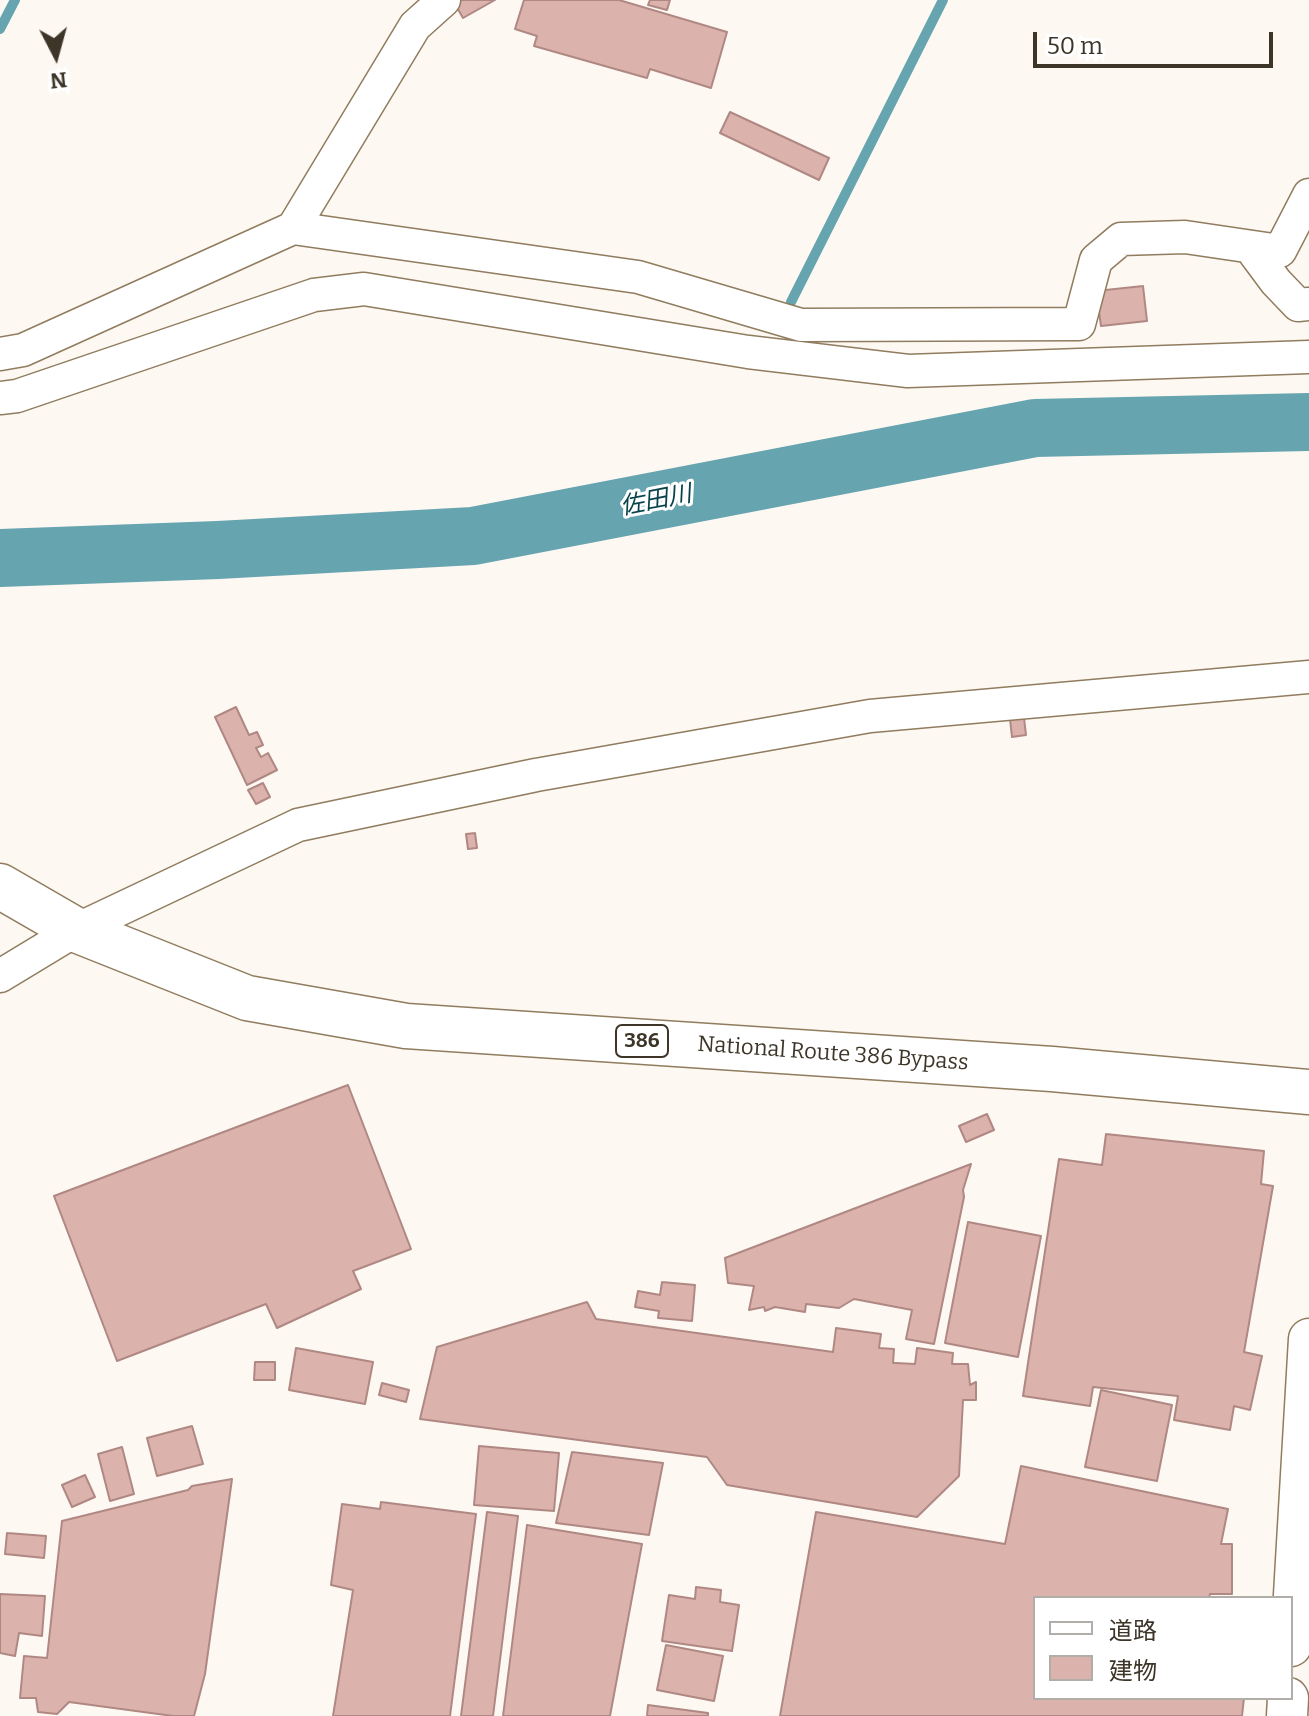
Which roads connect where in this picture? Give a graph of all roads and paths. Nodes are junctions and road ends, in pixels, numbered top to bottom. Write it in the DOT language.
graph roads {
  1 [pos="444,0"];
  2 [pos="1309,195"];
  3 [pos="293,228"];
  4 [pos="1250,247"];
  5 [pos="1309,304"];
  6 [pos="0,354"];
  7 [pos="1309,357"];
  8 [pos="0,398"];
  9 [pos="1309,677"];
  10 [pos="0,886"];
  11 [pos="76,930"];
  12 [pos="0,976"];
  13 [pos="1309,1092"];
  14 [pos="1309,1339"];
  15 [pos="1293,1612"];
  1 -- 3 [label="street"];
  2 -- 4 [label="street"];
  3 -- 4 [label="street"];
  3 -- 6 [label="street"];
  4 -- 5 [label="street"];
  7 -- 8 [label="street"];
  9 -- 11 [label="street"];
  10 -- 11 [label="highway, National Route 386 Bypass / 386"];
  11 -- 12 [label="street"];
  11 -- 13 [label="highway, National Route 386 Bypass / 386"];
  14 -- 15 [label="street"];
}
